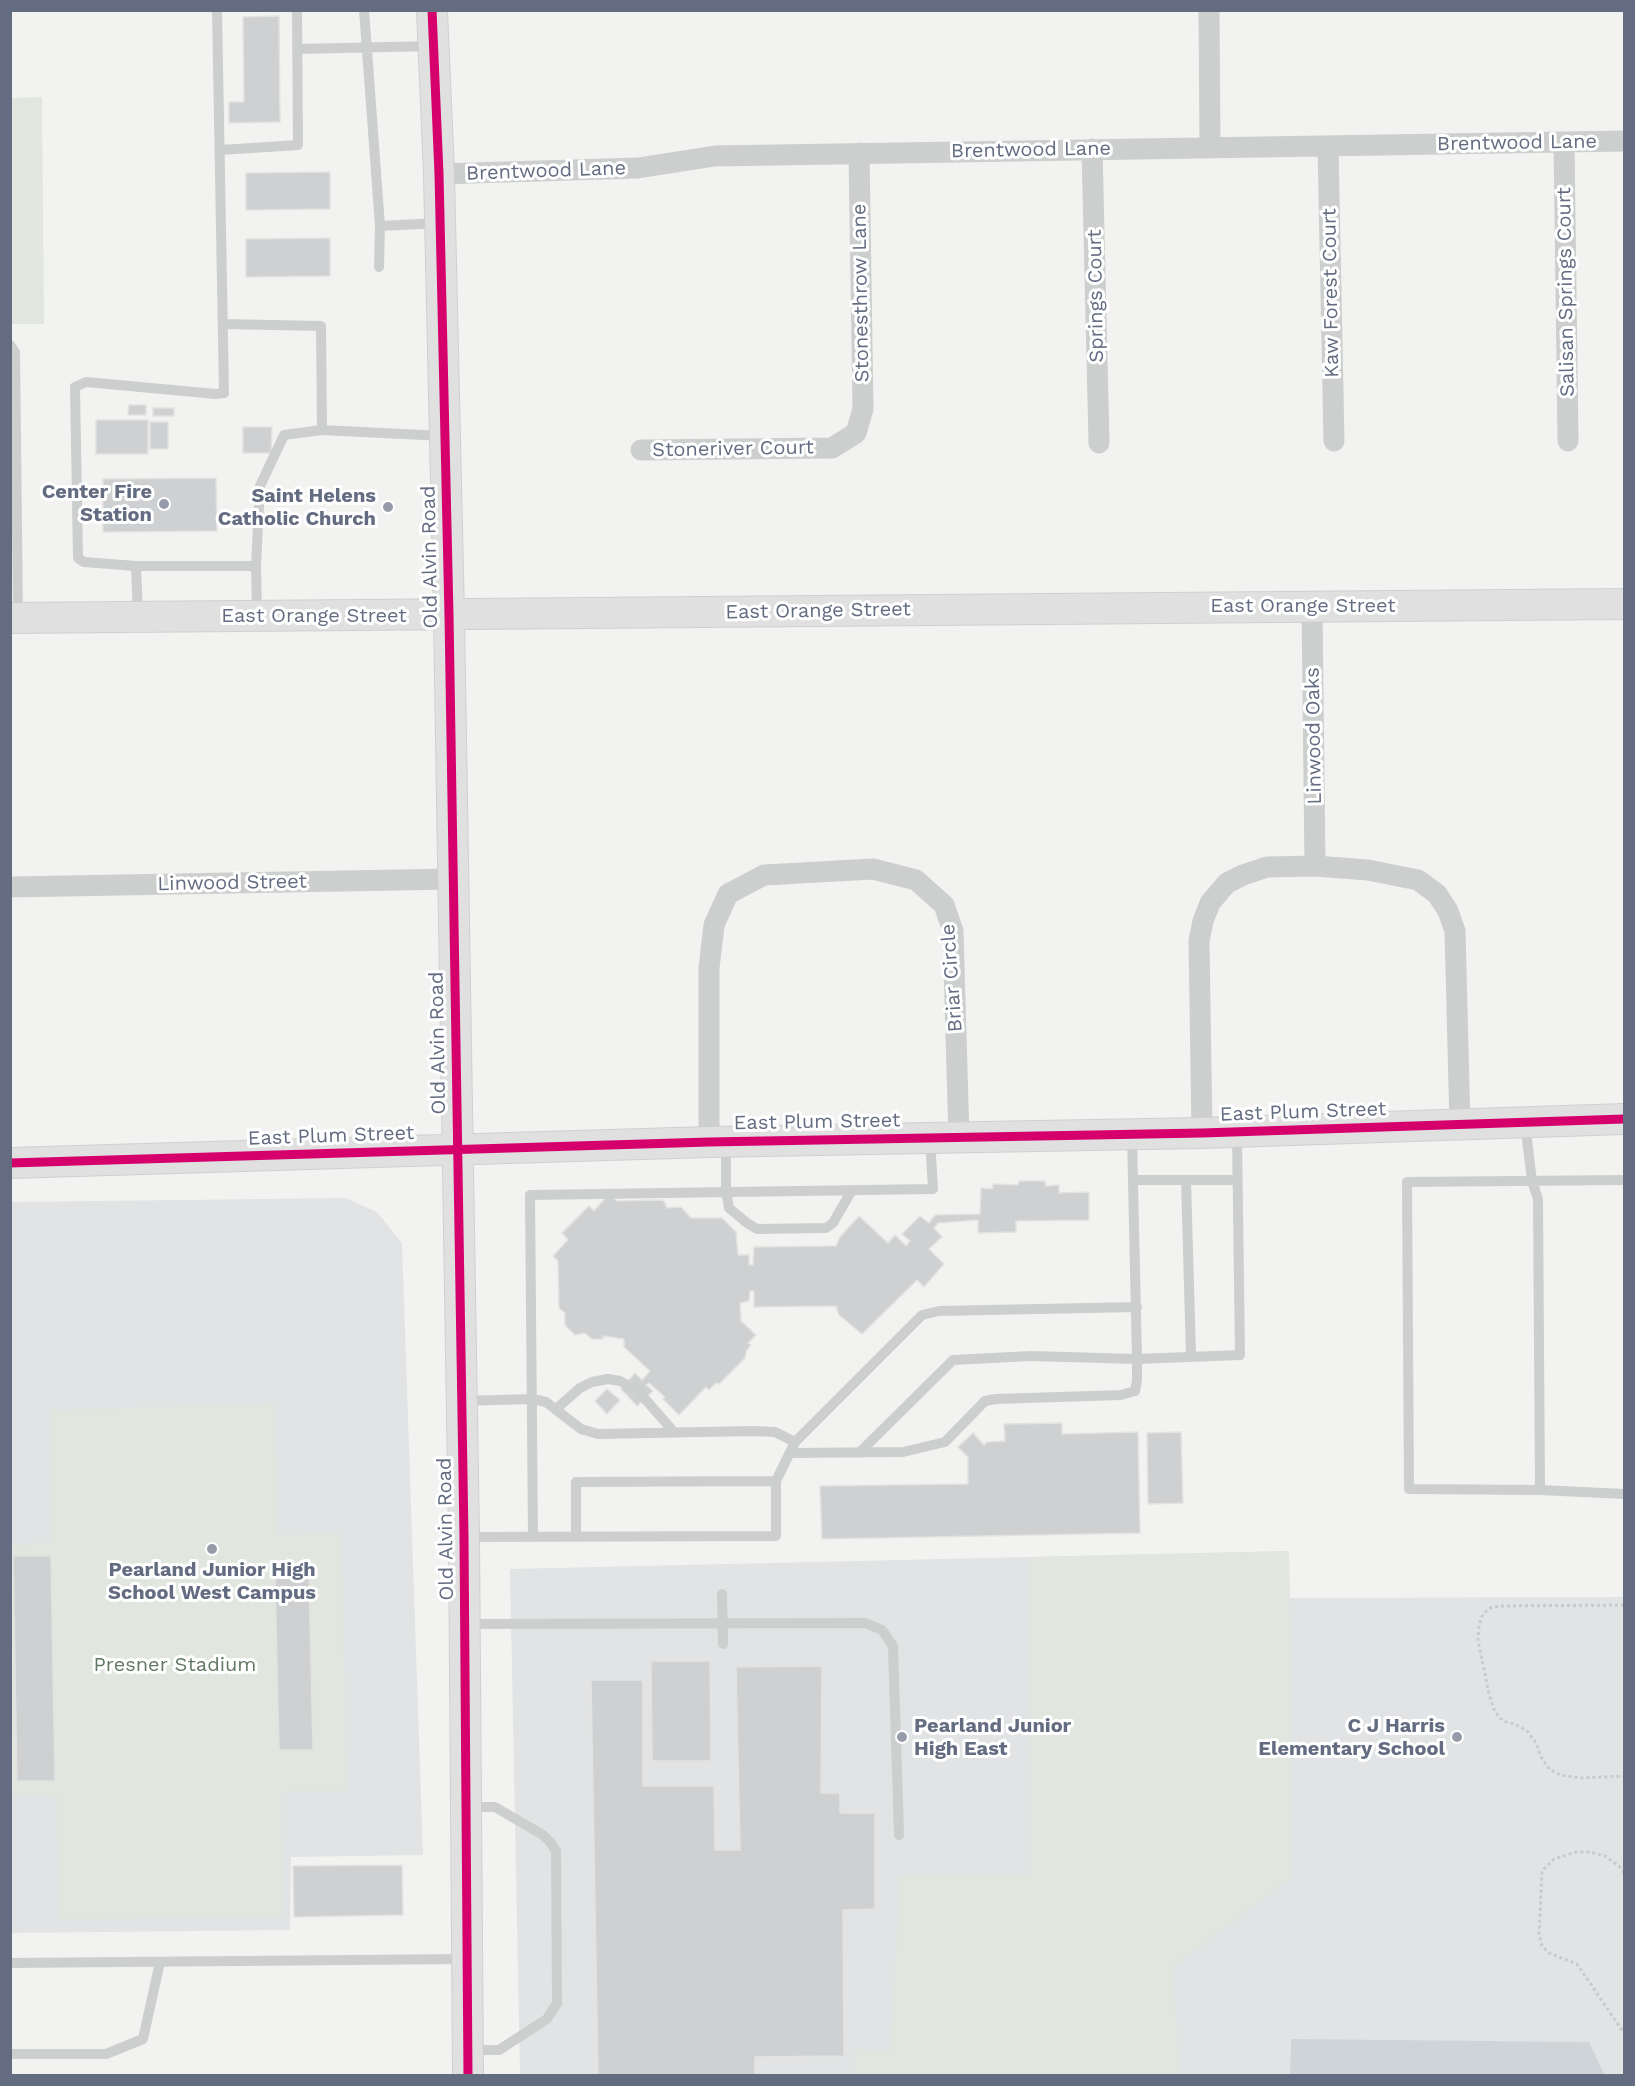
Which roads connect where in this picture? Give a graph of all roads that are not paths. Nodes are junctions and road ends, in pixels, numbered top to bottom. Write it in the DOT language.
graph roads {
  1 [pos="217,10"];
  2 [pos="297,10"];
  3 [pos="364,10"];
  4 [pos="432,10"];
  5 [pos="1209,10"];
  6 [pos="433,46"];
  7 [pos="368,48"];
  8 [pos="297,49"];
  9 [pos="1624,141"];
  10 [pos="1564,142"];
  11 [pos="1328,146"];
  12 [pos="1210,147"];
  13 [pos="1092,149"];
  14 [pos="220,150"];
  15 [pos="859,153"];
  16 [pos="439,174"];
  17 [pos="440,222"];
  18 [pos="380,226"];
  19 [pos="379,267"];
  20 [pos="223,324"];
  21 [pos="10,345"];
  22 [pos="322,430"];
  23 [pos="856,433"];
  24 [pos="445,436"];
  25 [pos="1334,441"];
  26 [pos="1568,441"];
  27 [pos="1100,443"];
  28 [pos="641,450"];
  29 [pos="14,565"];
  30 [pos="136,566"];
  31 [pos="256,566"];
  32 [pos="1624,604"];
  33 [pos="1312,606"];
  34 [pos="449,615"];
  35 [pos="257,617"];
  36 [pos="14,618"];
  37 [pos="138,618"];
  38 [pos="1315,866"];
  39 [pos="453,879"];
  40 [pos="10,887"];
  41 [pos="1624,1119"];
  42 [pos="1525,1123"];
  43 [pos="1460,1125"];
  44 [pos="1236,1132"];
  45 [pos="1202,1133"];
  46 [pos="1132,1134"];
  47 [pos="945,1138"];
  48 [pos="717,1142"];
  49 [pos="458,1150"];
  50 [pos="10,1162"];
  51 [pos="1134,1180"];
  52 [pos="1186,1180"];
  53 [pos="1237,1180"];
  54 [pos="1624,1180"];
  55 [pos="1532,1181"];
  56 [pos="852,1190"];
  57 [pos="726,1191"];
  58 [pos="1137,1307"];
  59 [pos="1191,1356"];
  60 [pos="1137,1359"];
  61 [pos="532,1400"];
  62 [pos="462,1401"];
  63 [pos="556,1409"];
  64 [pos="674,1432"];
  65 [pos="793,1447"];
  66 [pos="860,1452"];
  67 [pos="776,1481"];
  68 [pos="1540,1490"];
  69 [pos="1624,1494"];
  70 [pos="464,1537"];
  71 [pos="533,1537"];
  72 [pos="576,1537"];
  73 [pos="722,1594"];
  74 [pos="723,1622"];
  75 [pos="465,1624"];
  76 [pos="723,1644"];
  77 [pos="466,1807"];
  78 [pos="899,1835"];
  79 [pos="467,1959"];
  80 [pos="159,1962"];
  81 [pos="10,1963"];
  82 [pos="10,2054"];
  83 [pos="468,2063"];
  1 -- 14 [label="lane"];
  2 -- 8 [label="lane"];
  3 -- 7 [label="lane"];
  4 -- 6 [label="street, Old Alvin Road"];
  5 -- 12 [label="street"];
  6 -- 7 [label="lane"];
  6 -- 16 [label="street, Old Alvin Road"];
  7 -- 8 [label="lane"];
  7 -- 18 [label="lane"];
  8 -- 14 [label="lane"];
  9 -- 10 [label="street, Brentwood Lane"];
  10 -- 11 [label="street, Brentwood Lane"];
  10 -- 26 [label="street, Salisan Springs Court"];
  11 -- 12 [label="street, Brentwood Lane"];
  11 -- 25 [label="street, Kaw Forest Court"];
  12 -- 13 [label="street, Brentwood Lane"];
  13 -- 15 [label="street, Brentwood Lane"];
  13 -- 27 [label="street, Springs Court"];
  14 -- 20 [label="lane"];
  15 -- 16 [label="street, Brentwood Lane"];
  15 -- 23 [label="street, Stonesthrow Lane"];
  16 -- 17 [label="street, Old Alvin Road"];
  17 -- 18 [label="lane"];
  17 -- 24 [label="street, Old Alvin Road"];
  18 -- 19 [label="lane"];
  20 -- 22 [label="lane"];
  20 -- 30 [label="lane"];
  21 -- 29 [label="lane"];
  22 -- 24 [label="lane"];
  22 -- 31 [label="lane"];
  23 -- 28 [label="street, Stoneriver Court"];
  24 -- 34 [label="street, Old Alvin Road"];
  29 -- 36 [label="lane"];
  30 -- 31 [label="lane"];
  30 -- 37 [label="lane"];
  31 -- 35 [label="lane"];
  32 -- 33 [label="street, East Orange Street"];
  33 -- 34 [label="street, East Orange Street"];
  33 -- 38 [label="street, Linwood Oaks"];
  34 -- 35 [label="street, East Orange Street"];
  34 -- 39 [label="street, Old Alvin Road"];
  35 -- 37 [label="street, East Orange Street"];
  36 -- 37 [label="street, East Orange Street"];
  38 -- 43 [label="street"];
  38 -- 45 [label="street"];
  39 -- 40 [label="street, Linwood Street"];
  39 -- 49 [label="street, Old Alvin Road"];
  41 -- 42 [label="street, East Plum Street"];
  42 -- 43 [label="street, East Plum Street"];
  42 -- 55 [label="lane"];
  43 -- 44 [label="street, East Plum Street"];
  44 -- 45 [label="street, East Plum Street"];
  44 -- 53 [label="lane"];
  45 -- 46 [label="street, East Plum Street"];
  46 -- 47 [label="street, East Plum Street"];
  46 -- 51 [label="lane"];
  47 -- 48 [label="street, East Plum Street"];
  47 -- 48 [label="street, Briar Circle"];
  47 -- 56 [label="lane"];
  48 -- 49 [label="street, East Plum Street"];
  48 -- 57 [label="lane"];
  49 -- 50 [label="street, East Plum Street"];
  49 -- 62 [label="street, Old Alvin Road"];
  51 -- 52 [label="lane"];
  51 -- 58 [label="lane"];
  52 -- 53 [label="lane"];
  52 -- 59 [label="lane"];
  53 -- 59 [label="lane"];
  54 -- 55 [label="lane"];
  55 -- 68 [label="lane"];
  55 -- 68 [label="lane"];
  56 -- 57 [label="lane"];
  56 -- 57 [label="lane"];
  57 -- 61 [label="lane"];
  58 -- 60 [label="lane"];
  58 -- 65 [label="lane"];
  59 -- 60 [label="lane"];
  60 -- 66 [label="lane"];
  60 -- 66 [label="lane"];
  61 -- 62 [label="lane"];
  61 -- 63 [label="lane"];
  61 -- 71 [label="lane"];
  62 -- 70 [label="street, Old Alvin Road"];
  63 -- 64 [label="lane"];
  63 -- 64 [label="lane"];
  64 -- 65 [label="lane"];
  65 -- 66 [label="lane"];
  65 -- 67 [label="lane"];
  67 -- 72 [label="lane"];
  67 -- 72 [label="lane"];
  68 -- 69 [label="lane"];
  70 -- 71 [label="lane"];
  70 -- 75 [label="street, Old Alvin Road"];
  71 -- 72 [label="lane"];
  73 -- 74 [label="lane"];
  74 -- 75 [label="lane"];
  74 -- 76 [label="lane"];
  74 -- 78 [label="lane"];
  75 -- 77 [label="street, Old Alvin Road"];
  77 -- 79 [label="street, Old Alvin Road"];
  77 -- 83 [label="lane"];
  79 -- 80 [label="lane"];
  79 -- 83 [label="street, Old Alvin Road"];
  80 -- 81 [label="lane"];
  80 -- 82 [label="lane"];
}
